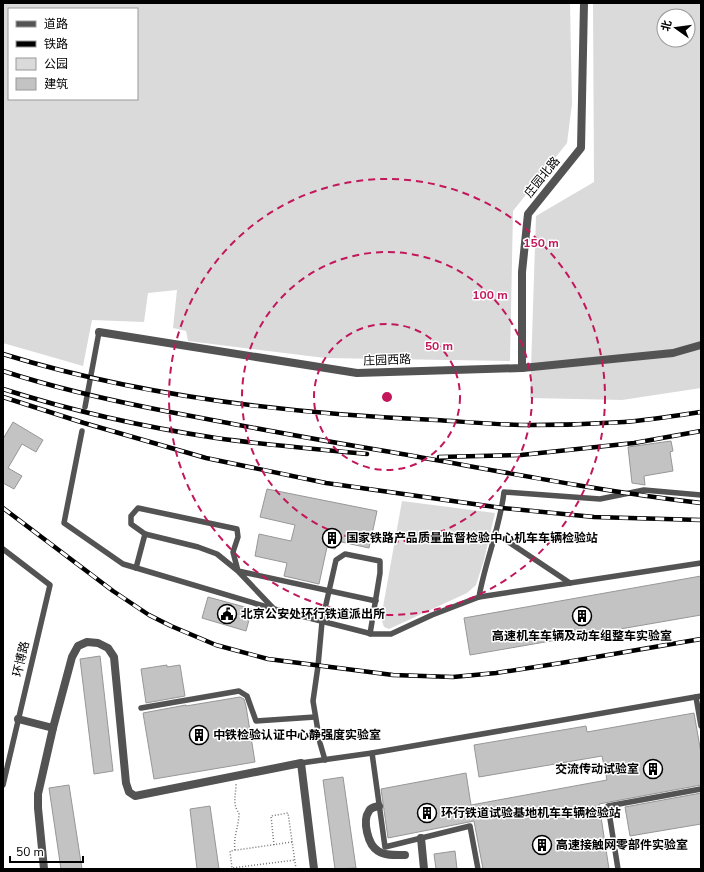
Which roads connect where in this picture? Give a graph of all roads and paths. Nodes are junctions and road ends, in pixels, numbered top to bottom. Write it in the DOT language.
graph roads {
  1 [pos="584,3"];
  2 [pos="99,332"];
  3 [pos="701,345"];
  4 [pos="522,368"];
  5 [pos="85,407"];
  6 [pos="82,431"];
  7 [pos="701,495"];
  8 [pos="495,533"];
  9 [pos="145,534"];
  10 [pos="3,549"];
  11 [pos="701,562"];
  12 [pos="136,568"];
  13 [pos="238,571"];
  14 [pos="570,583"];
  15 [pos="329,591"];
  16 [pos="479,597"];
  17 [pos="376,600"];
  18 [pos="274,609"];
  19 [pos="322,622"];
  20 [pos="370,634"];
  21 [pos="698,696"];
  22 [pos="141,708"];
  23 [pos="315,717"];
  24 [pos="18,719"];
  25 [pos="701,726"];
  26 [pos="53,728"];
  27 [pos="372,753"];
  28 [pos="326,760"];
  29 [pos="301,764"];
  30 [pos="236,776"];
  31 [pos="3,785"];
  32 [pos="701,789"];
  33 [pos="379,806"];
  34 [pos="421,838"];
  35 [pos="292,842"];
  36 [pos="274,845"];
  37 [pos="235,850"];
  38 [pos="405,855"];
  39 [pos="295,860"];
  40 [pos="235,868"];
  41 [pos="44,869"];
  42 [pos="296,869"];
  43 [pos="314,869"];
  44 [pos="424,869"];
  45 [pos="478,869"];
  46 [pos="618,869"];
  1 -- 4 [label="street, 庄园北路"];
  2 -- 4 [label="street, 庄园西路"];
  2 -- 5 [label="lane"];
  3 -- 4 [label="street, 庄园西路"];
  6 -- 12 [label="lane"];
  7 -- 8 [label="lane"];
  8 -- 14 [label="lane"];
  8 -- 16 [label="lane"];
  9 -- 12 [label="lane"];
  9 -- 13 [label="lane"];
  9 -- 13 [label="lane"];
  10 -- 24 [label="lane, 环博路"];
  11 -- 14 [label="lane"];
  12 -- 18 [label="lane"];
  13 -- 15 [label="lane"];
  13 -- 18 [label="lane"];
  14 -- 16 [label="lane"];
  15 -- 17 [label="lane"];
  15 -- 17 [label="lane"];
  15 -- 19 [label="lane"];
  16 -- 20 [label="lane"];
  17 -- 20 [label="lane"];
  18 -- 19 [label="lane"];
  19 -- 20 [label="lane"];
  19 -- 23 [label="lane"];
  21 -- 25 [label="lane"];
  21 -- 27 [label="lane"];
  22 -- 23 [label="lane"];
  23 -- 28 [label="lane"];
  24 -- 26 [label="street"];
  24 -- 31 [label="lane, 环博路"];
  26 -- 30 [label="street"];
  26 -- 41 [label="street"];
  27 -- 28 [label="lane"];
  27 -- 33 [label="lane"];
  28 -- 29 [label="lane"];
  29 -- 30 [label="street"];
  29 -- 43 [label="street"];
  30 -- 37 [label="path"];
  32 -- 46 [label="lane"];
  33 -- 34 [label="lane"];
  33 -- 38 [label="street"];
  34 -- 44 [label="street"];
  34 -- 45 [label="lane"];
  35 -- 36 [label="path"];
  35 -- 36 [label="path"];
  35 -- 39 [label="path"];
  36 -- 37 [label="path"];
  37 -- 40 [label="path"];
  39 -- 40 [label="path"];
  39 -- 42 [label="path"];
}
